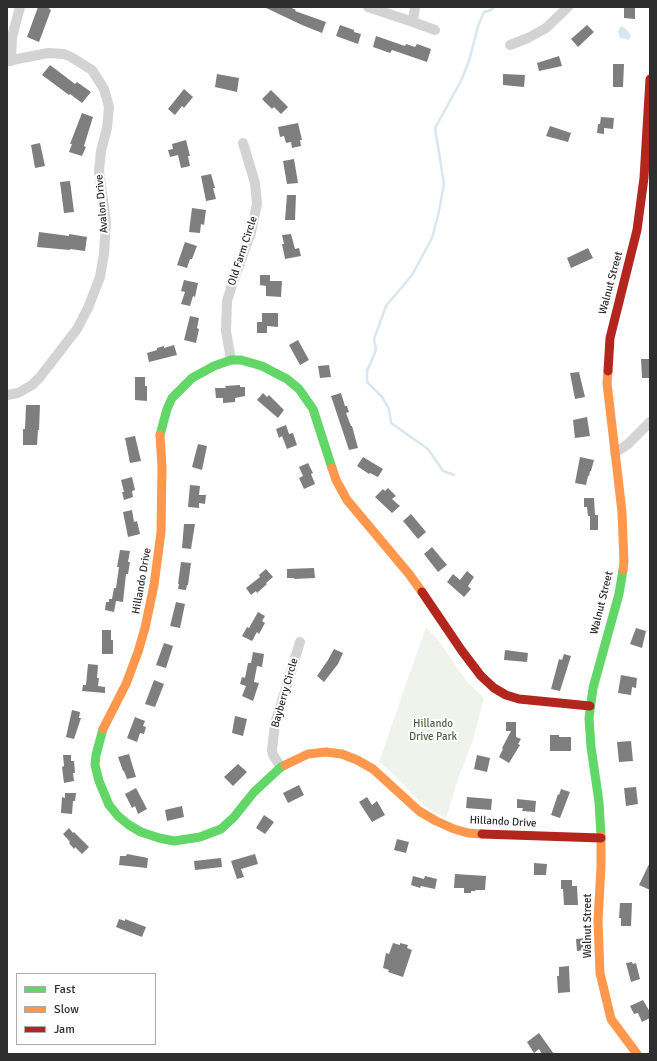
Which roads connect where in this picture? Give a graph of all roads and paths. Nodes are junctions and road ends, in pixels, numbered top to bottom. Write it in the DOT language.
graph roads {
  1 [pos="20,7"];
  2 [pos="368,7"];
  3 [pos="415,7"];
  4 [pos="568,7"];
  5 [pos="412,22"];
  6 [pos="435,30"];
  7 [pos="510,45"];
  8 [pos="9,61"];
  9 [pos="650,79"];
  10 [pos="243,143"];
  11 [pos="231,360"];
  12 [pos="7,395"];
  13 [pos="650,422"];
  14 [pos="615,453"];
  15 [pos="300,642"];
  16 [pos="590,706"];
  17 [pos="281,767"];
  18 [pos="601,838"];
  19 [pos="637,1054"];
  1 -- 8 [label="street"];
  2 -- 5 [label="street"];
  3 -- 5 [label="street"];
  4 -- 7 [label="street"];
  5 -- 6 [label="street"];
  8 -- 12 [label="street, Avalon Drive"];
  9 -- 14 [label="street, Walnut Street"];
  10 -- 11 [label="street, Old Farm Circle"];
  11 -- 16 [label="street, Hillando Drive"];
  11 -- 17 [label="street, Hillando Drive"];
  13 -- 14 [label="street"];
  14 -- 16 [label="street, Walnut Street"];
  15 -- 17 [label="street, Bayberry Circle"];
  16 -- 18 [label="street, Walnut Street"];
  17 -- 18 [label="street, Hillando Drive"];
  18 -- 19 [label="street, Walnut Street"];
}
